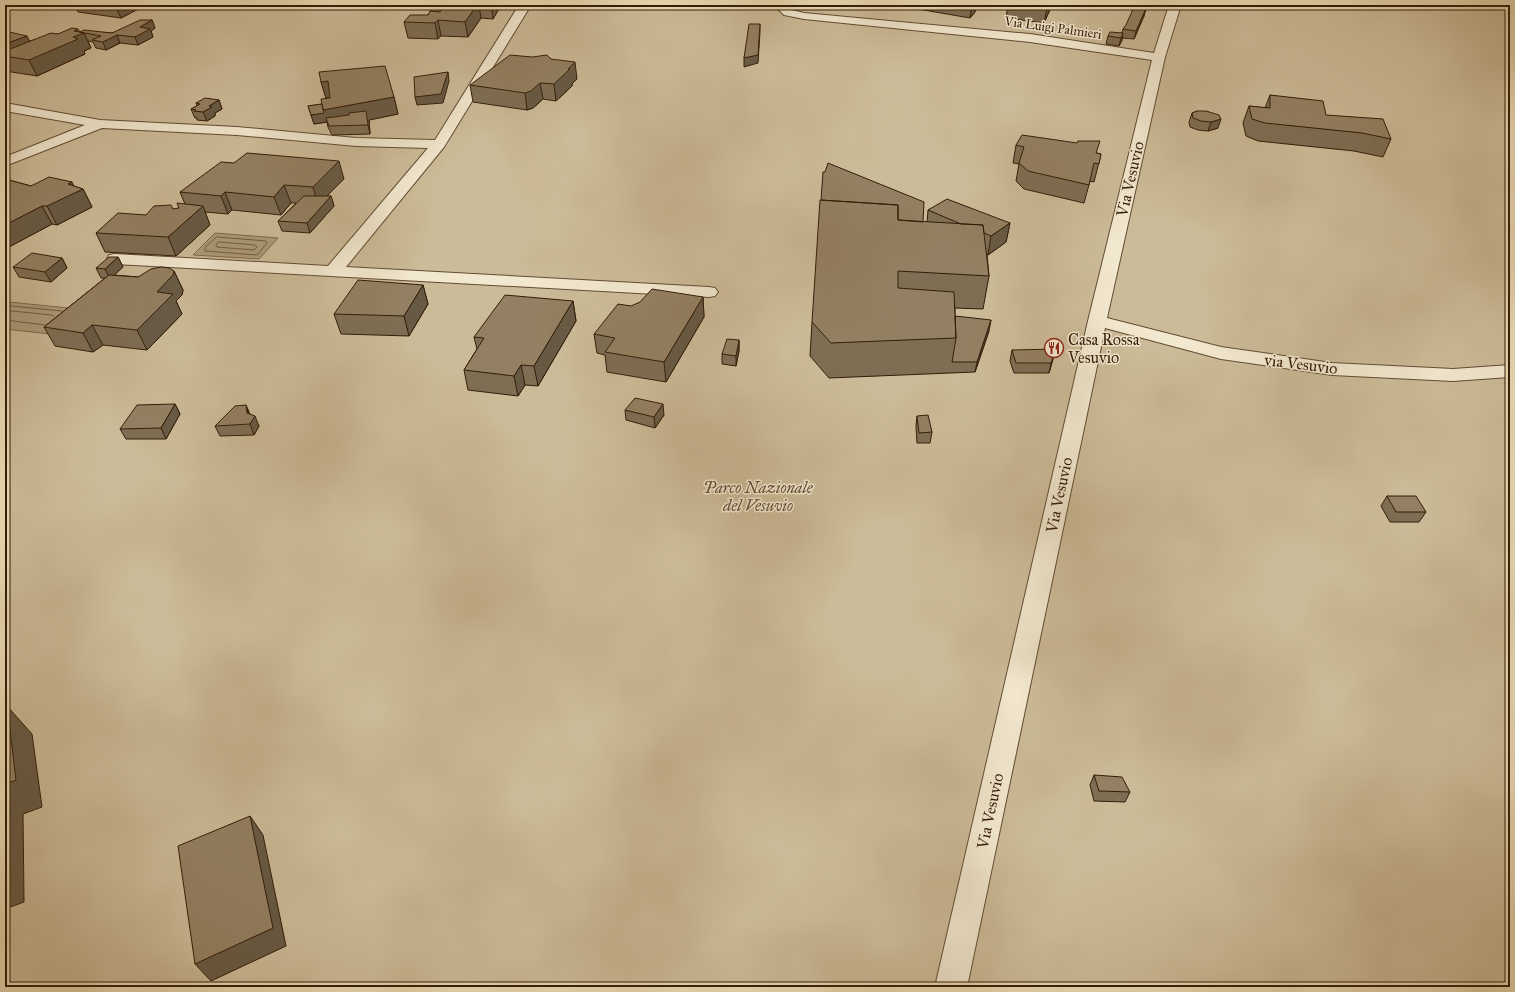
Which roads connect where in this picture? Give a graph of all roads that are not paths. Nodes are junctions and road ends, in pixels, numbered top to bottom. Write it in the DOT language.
graph roads {
  1 [pos="525,5"];
  2 [pos="780,5"];
  3 [pos="1175,5"];
  4 [pos="1158,57"];
  5 [pos="5,107"];
  6 [pos="100,124"];
  7 [pos="439,144"];
  8 [pos="5,162"];
  9 [pos="115,259"];
  10 [pos="333,271"];
  11 [pos="708,292"];
  12 [pos="1097,321"];
  13 [pos="1510,371"];
  14 [pos="951,987"];
  1 -- 7 [label="street"];
  2 -- 4 [label="street, Via Luigi Palmieri"];
  3 -- 4 [label="street, Via Vesuvio"];
  4 -- 12 [label="street, Via Vesuvio"];
  5 -- 6 [label="street"];
  6 -- 7 [label="street"];
  6 -- 8 [label="street"];
  7 -- 10 [label="street"];
  9 -- 10 [label="street"];
  10 -- 11 [label="street"];
  12 -- 13 [label="street, via Vesuvio"];
  12 -- 14 [label="street, Via Vesuvio"];
}
